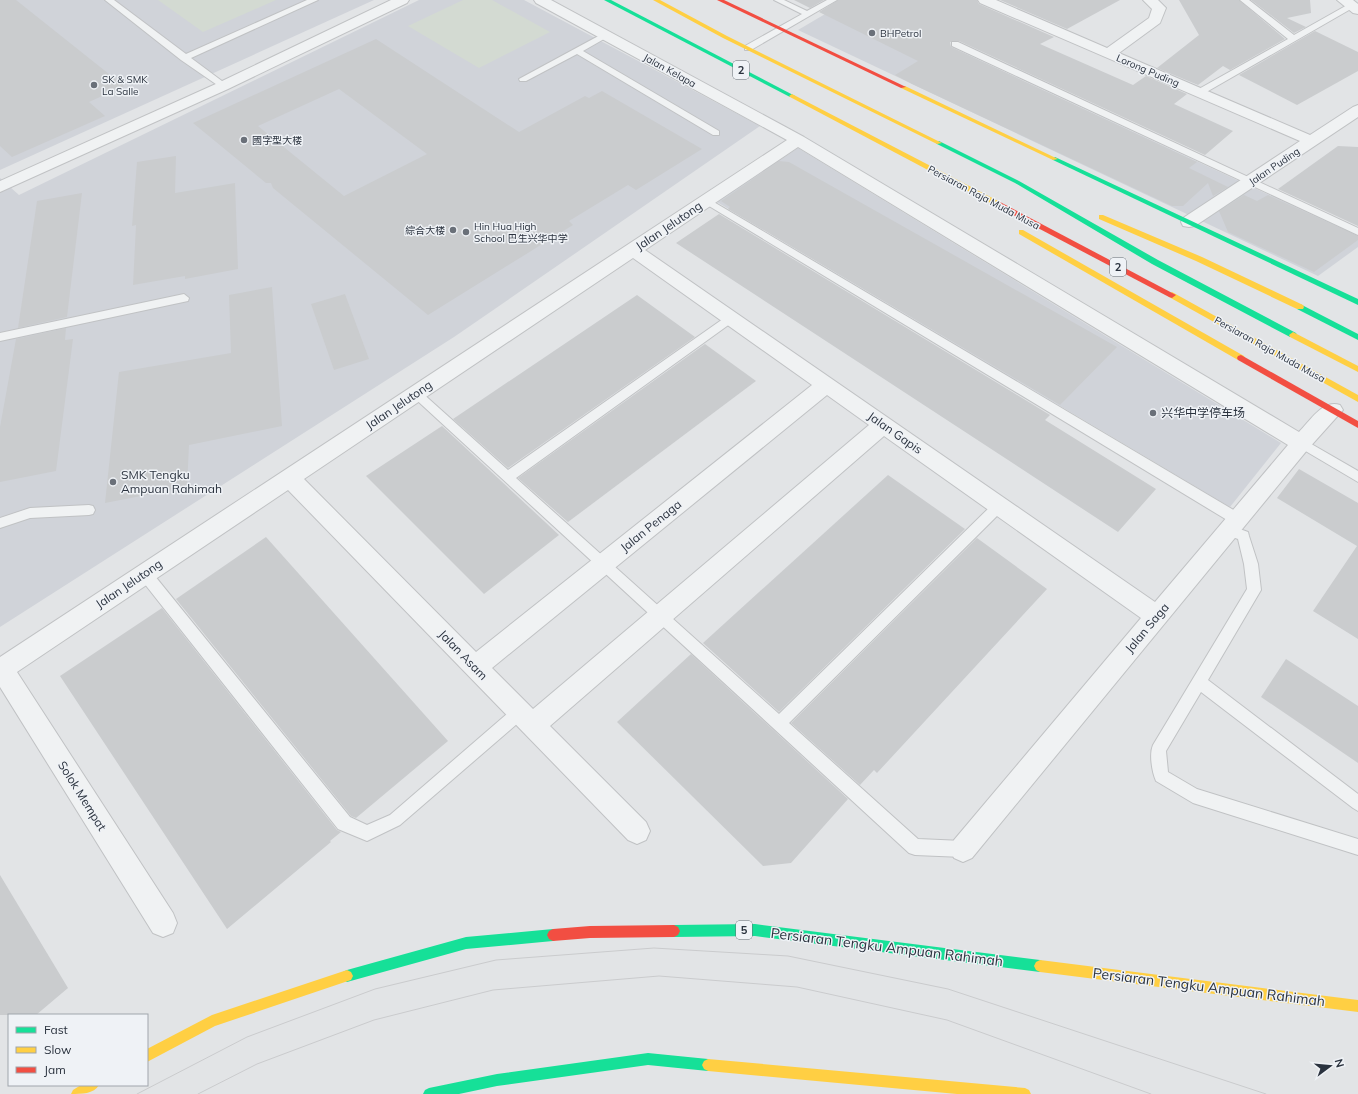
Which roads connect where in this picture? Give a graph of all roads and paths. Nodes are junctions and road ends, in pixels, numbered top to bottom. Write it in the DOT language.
graph roads {
  1 [pos="109,0"];
  2 [pos="314,0"];
  3 [pos="402,0"];
  4 [pos="541,0"];
  5 [pos="607,0"];
  6 [pos="656,0"];
  7 [pos="720,0"];
  8 [pos="778,0"];
  9 [pos="833,0"];
  10 [pos="985,0"];
  11 [pos="1150,0"];
  12 [pos="1244,0"];
  13 [pos="1351,5"];
  14 [pos="807,14"];
  15 [pos="779,29"];
  16 [pos="607,35"];
  17 [pos="1294,39"];
  18 [pos="955,44"];
  19 [pos="748,48"];
  20 [pos="577,51"];
  21 [pos="1109,53"];
  22 [pos="184,58"];
  23 [pos="523,79"];
  24 [pos="223,86"];
  25 [pos="1200,92"];
  26 [pos="1354,117"];
  27 [pos="716,133"];
  28 [pos="798,140"];
  29 [pos="876,140"];
  30 [pos="1312,141"];
  31 [pos="1017,182"];
  32 [pos="1250,182"];
  33 [pos="0,187"];
  34 [pos="969,199"];
  35 [pos="707,201"];
  36 [pos="1189,222"];
  37 [pos="1015,229"];
  38 [pos="1358,232"];
  39 [pos="633,250"];
  40 [pos="184,298"];
  41 [pos="1358,302"];
  42 [pos="730,318"];
  43 [pos="0,337"];
  44 [pos="1358,337"];
  45 [pos="1358,369"];
  46 [pos="826,385"];
  47 [pos="416,394"];
  48 [pos="1358,399"];
  49 [pos="1333,410"];
  50 [pos="883,425"];
  51 [pos="1358,425"];
  52 [pos="1301,443"];
  53 [pos="508,477"];
  54 [pos="1358,477"];
  55 [pos="289,478"];
  56 [pos="999,506"];
  57 [pos="89,510"];
  58 [pos="0,523"];
  59 [pos="1233,525"];
  60 [pos="604,564"];
  61 [pos="145,574"];
  62 [pos="660,616"];
  63 [pos="1157,616"];
  64 [pos="475,667"];
  65 [pos="1,669"];
  66 [pos="1199,682"];
  67 [pos="526,719"];
  68 [pos="779,723"];
  69 [pos="1358,803"];
  70 [pos="637,831"];
  71 [pos="1358,847"];
  72 [pos="963,849"];
  73 [pos="163,923"];
  74 [pos="1358,1006"];
  75 [pos="148,1055"];
  76 [pos="91,1086"];
  77 [pos="77,1094"];
  78 [pos="428,1094"];
  79 [pos="1025,1094"];
  1 -- 22 [label="lane"];
  2 -- 22 [label="lane"];
  3 -- 24 [label="street"];
  4 -- 16 [label="street, Jalan Kelapa"];
  5 -- 29 [label="main road, Persiaran Raja Muda Musa / 2"];
  6 -- 19 [label="main road, Persiaran Raja Muda Musa / 2"];
  7 -- 15 [label="main road"];
  8 -- 14 [label="lane"];
  9 -- 14 [label="lane"];
  10 -- 21 [label="street, Lorong Puding"];
  11 -- 21 [label="street"];
  12 -- 17 [label="lane"];
  13 -- 17 [label="lane"];
  14 -- 15 [label="lane"];
  15 -- 19 [label="lane"];
  15 -- 36 [label="main road"];
  16 -- 20 [label="lane"];
  16 -- 28 [label="street, Jalan Kelapa"];
  17 -- 25 [label="lane"];
  18 -- 32 [label="lane"];
  19 -- 31 [label="main road, Persiaran Raja Muda Musa / 2"];
  20 -- 23 [label="lane"];
  20 -- 27 [label="lane"];
  21 -- 25 [label="street, Lorong Puding"];
  22 -- 24 [label="lane"];
  24 -- 33 [label="street"];
  25 -- 30 [label="street, Lorong Puding"];
  26 -- 30 [label="street, Jalan Puding"];
  28 -- 35 [label="street, Jalan Jelutong"];
  28 -- 52 [label="street, Jalan Kelapa"];
  29 -- 34 [label="main road"];
  29 -- 48 [label="main road, Persiaran Raja Muda Musa / 2"];
  30 -- 32 [label="street, Jalan Puding"];
  31 -- 44 [label="main road"];
  31 -- 45 [label="main road, Persiaran Raja Muda Musa / 2"];
  32 -- 36 [label="street, Jalan Puding"];
  32 -- 38 [label="lane"];
  35 -- 39 [label="street, Jalan Jelutong"];
  35 -- 59 [label="lane"];
  36 -- 41 [label="main road"];
  37 -- 49 [label="main road"];
  39 -- 42 [label="street, Jalan Gapis"];
  39 -- 47 [label="street, Jalan Jelutong"];
  40 -- 43 [label="lane"];
  42 -- 46 [label="street, Jalan Gapis"];
  42 -- 53 [label="lane"];
  46 -- 50 [label="street, Jalan Gapis"];
  46 -- 60 [label="street, Jalan Penaga"];
  47 -- 53 [label="lane"];
  47 -- 55 [label="street, Jalan Jelutong"];
  49 -- 51 [label="main road"];
  49 -- 52 [label="street, Jalan Saga"];
  50 -- 56 [label="street, Jalan Gapis"];
  50 -- 62 [label="street"];
  52 -- 54 [label="lane"];
  52 -- 59 [label="street, Jalan Saga"];
  53 -- 60 [label="lane"];
  55 -- 61 [label="street, Jalan Jelutong"];
  55 -- 64 [label="street, Jalan Asam"];
  56 -- 63 [label="street, Jalan Gapis"];
  56 -- 68 [label="lane"];
  57 -- 58 [label="lane"];
  59 -- 63 [label="street, Jalan Saga"];
  59 -- 66 [label="lane"];
  60 -- 62 [label="lane"];
  60 -- 64 [label="street, Jalan Penaga"];
  61 -- 65 [label="street, Jalan Jelutong"];
  61 -- 67 [label="lane"];
  62 -- 67 [label="street"];
  62 -- 68 [label="lane"];
  63 -- 72 [label="street, Jalan Saga"];
  64 -- 67 [label="street, Jalan Asam"];
  65 -- 73 [label="street, Solok Mempat"];
  66 -- 69 [label="lane"];
  66 -- 71 [label="lane"];
  67 -- 70 [label="street, Jalan Asam"];
  68 -- 72 [label="lane"];
  74 -- 75 [label="main road, Persiaran Tengku Ampuan Rahimah / 5"];
  76 -- 77 [label="main road"];
  78 -- 79 [label="main road"];
}
